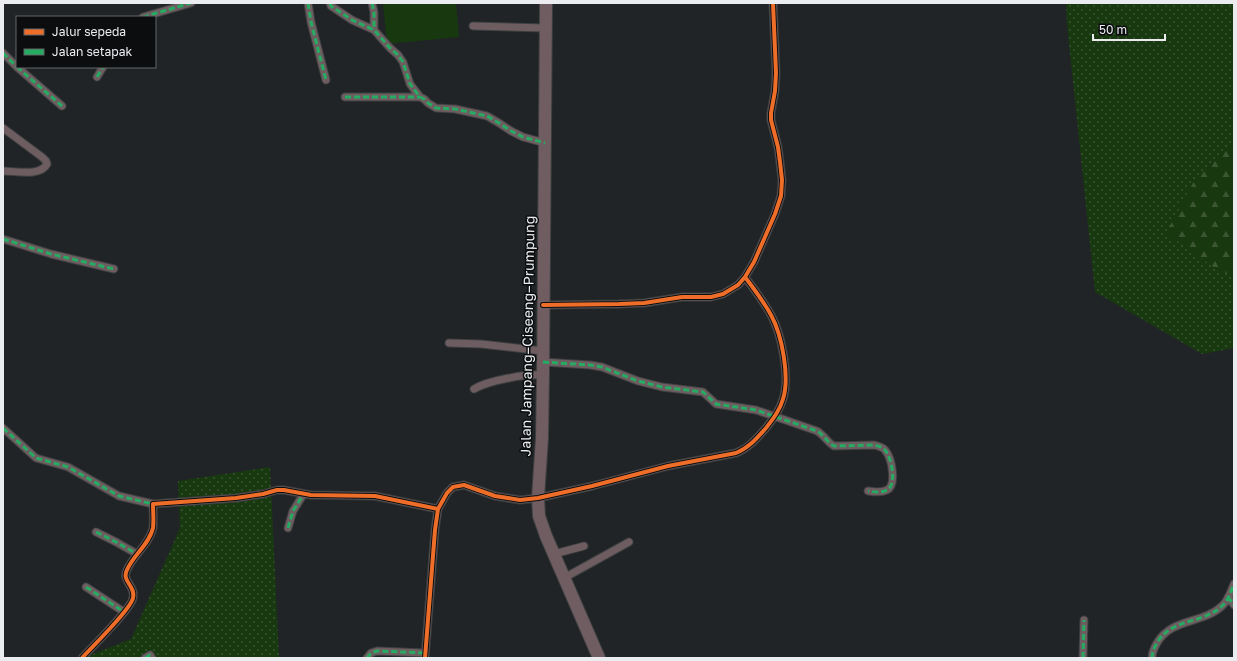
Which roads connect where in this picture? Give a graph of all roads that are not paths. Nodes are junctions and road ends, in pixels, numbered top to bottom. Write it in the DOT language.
graph roads {
  1 [pos="190,3"];
  2 [pos="308,3"];
  3 [pos="330,3"];
  4 [pos="372,3"];
  5 [pos="546,3"];
  6 [pos="773,3"];
  7 [pos="146,16"];
  8 [pos="473,26"];
  9 [pos="546,28"];
  10 [pos="374,30"];
  11 [pos="4,58"];
  12 [pos="16,66"];
  13 [pos="18,68"];
  14 [pos="102,68"];
  15 [pos="97,77"];
  16 [pos="326,80"];
  17 [pos="345,97"];
  18 [pos="420,97"];
  19 [pos="62,106"];
  20 [pos="3,128"];
  21 [pos="545,143"];
  22 [pos="3,171"];
  23 [pos="3,239"];
  24 [pos="114,269"];
  25 [pos="746,277"];
  26 [pos="543,305"];
  27 [pos="449,343"];
  28 [pos="543,356"];
  29 [pos="543,375"];
  30 [pos="474,390"];
  31 [pos="774,417"];
  32 [pos="3,428"];
  33 [pos="868,491"];
  34 [pos="304,495"];
  35 [pos="538,498"];
  36 [pos="153,504"];
  37 [pos="438,509"];
  38 [pos="288,528"];
  39 [pos="96,532"];
  40 [pos="629,542"];
  41 [pos="584,546"];
  42 [pos="137,554"];
  43 [pos="554,554"];
  44 [pos="564,578"];
  45 [pos="1234,584"];
  46 [pos="86,587"];
  47 [pos="1228,597"];
  48 [pos="1234,605"];
  49 [pos="124,612"];
  50 [pos="1084,620"];
  51 [pos="425,656"];
  52 [pos="82,658"];
  53 [pos="145,658"];
  54 [pos="152,658"];
  55 [pos="367,658"];
  56 [pos="599,658"];
  57 [pos="1083,658"];
  58 [pos="1152,658"];
  1 -- 7 [label="street"];
  2 -- 16 [label="street"];
  3 -- 10 [label="street"];
  4 -- 10 [label="street"];
  5 -- 9 [label="main road, Jalan Jampang–Ciseeng–Prumpung"];
  6 -- 25 [label="street"];
  8 -- 9 [label="street"];
  9 -- 21 [label="main road, Jalan Jampang–Ciseeng–Prumpung"];
  10 -- 18 [label="street"];
  11 -- 12 [label="street"];
  13 -- 19 [label="street"];
  14 -- 15 [label="street"];
  17 -- 18 [label="street"];
  18 -- 21 [label="street"];
  20 -- 22 [label="street"];
  21 -- 26 [label="main road, Jalan Jampang–Ciseeng–Prumpung"];
  23 -- 24 [label="street"];
  25 -- 26 [label="street"];
  25 -- 31 [label="street"];
  26 -- 28 [label="main road, Jalan Jampang–Ciseeng–Prumpung"];
  27 -- 28 [label="street"];
  28 -- 29 [label="main road, Jalan Jampang–Ciseeng–Prumpung"];
  28 -- 31 [label="street"];
  29 -- 30 [label="street"];
  29 -- 35 [label="main road, Jalan Jampang–Ciseeng–Prumpung"];
  31 -- 33 [label="street"];
  31 -- 35 [label="street"];
  32 -- 36 [label="street"];
  34 -- 36 [label="street"];
  34 -- 37 [label="street"];
  34 -- 38 [label="street"];
  35 -- 37 [label="street"];
  35 -- 43 [label="main road, Jalan Jampang–Ciseeng–Prumpung"];
  36 -- 42 [label="street"];
  37 -- 51 [label="street"];
  39 -- 42 [label="street"];
  40 -- 44 [label="street"];
  41 -- 43 [label="street"];
  42 -- 49 [label="street"];
  43 -- 44 [label="main road, Jalan Jampang–Ciseeng–Prumpung"];
  44 -- 56 [label="main road, Jalan Jampang–Ciseeng–Prumpung"];
  45 -- 47 [label="street"];
  46 -- 49 [label="street"];
  47 -- 48 [label="street"];
  47 -- 58 [label="street"];
  49 -- 52 [label="street"];
  50 -- 57 [label="street"];
  51 -- 55 [label="street"];
  53 -- 54 [label="street"];
}
